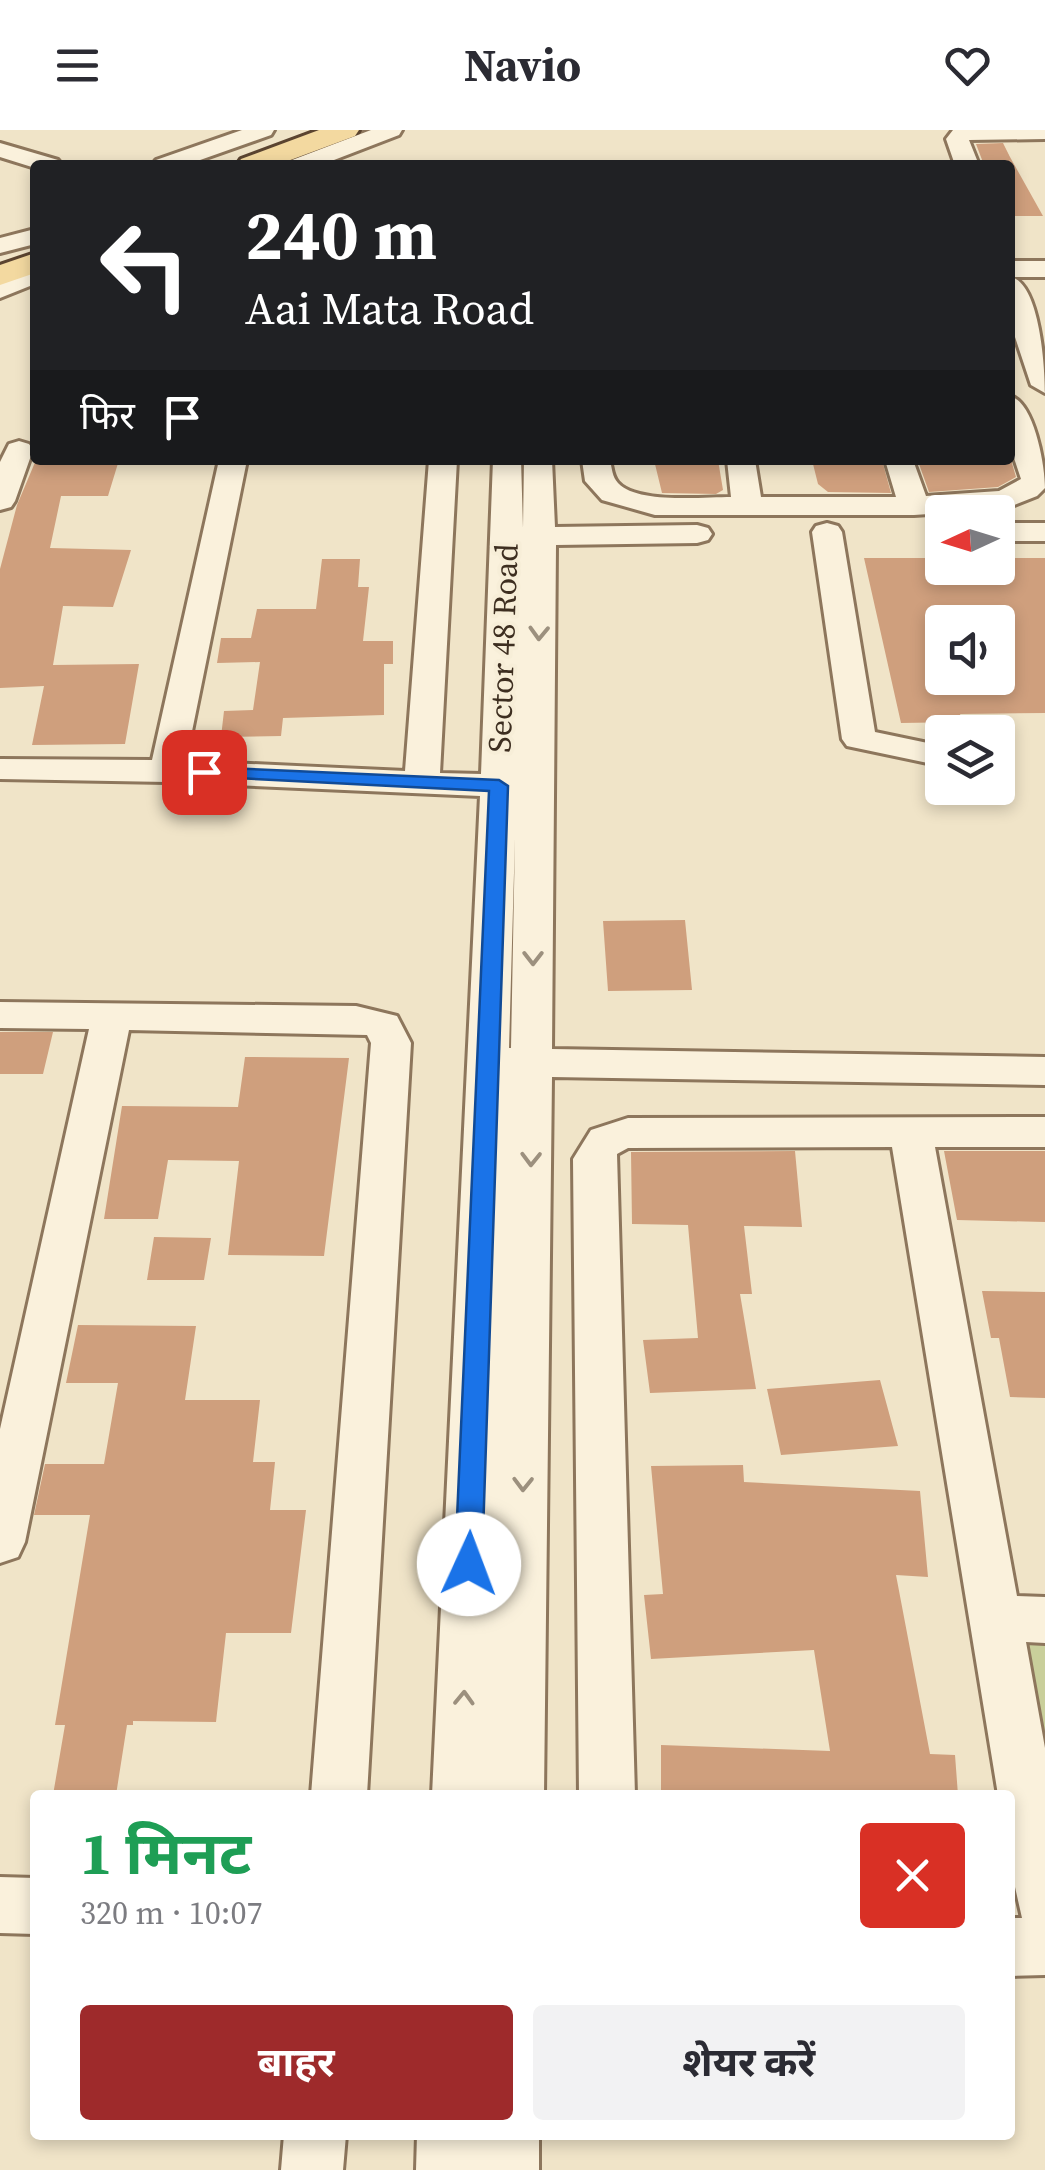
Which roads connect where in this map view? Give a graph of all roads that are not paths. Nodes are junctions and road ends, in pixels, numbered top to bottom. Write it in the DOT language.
graph roads {
  1 [pos="263,130"];
  2 [pos="316,130"];
  3 [pos="345,130"];
  4 [pos="373,130"];
  5 [pos="391,130"];
  6 [pos="1045,132"];
  7 [pos="0,150"];
  8 [pos="33,160"];
  9 [pos="178,160"];
  10 [pos="242,160"];
  11 [pos="264,160"];
  12 [pos="296,160"];
  13 [pos="313,160"];
  14 [pos="965,160"];
  15 [pos="30,215"];
  16 [pos="11,221"];
  17 [pos="30,237"];
  18 [pos="0,246"];
  19 [pos="30,250"];
  20 [pos="0,261"];
  21 [pos="30,264"];
  22 [pos="1015,269"];
  23 [pos="1045,269"];
  24 [pos="0,276"];
  25 [pos="30,276"];
  26 [pos="0,290"];
  27 [pos="1015,298"];
  28 [pos="1045,385"];
  29 [pos="1015,424"];
  30 [pos="18,443"];
  31 [pos="232,465"];
  32 [pos="443,465"];
  33 [pos="508,465"];
  34 [pos="537,465"];
  35 [pos="597,465"];
  36 [pos="741,465"];
  37 [pos="901,465"];
  38 [pos="0,500"];
  39 [pos="747,506"];
  40 [pos="914,506"];
  41 [pos="827,532"];
  42 [pos="925,532"];
  43 [pos="1015,532"];
  44 [pos="1045,532"];
  45 [pos="525,536"];
  46 [pos="925,752"];
  47 [pos="0,769"];
  48 [pos="167,770"];
  49 [pos="422,783"];
  50 [pos="516,787"];
  51 [pos="0,1014"];
  52 [pos="112,1016"];
  53 [pos="510,1062"];
  54 [pos="1045,1071"];
  55 [pos="1045,1132"];
  56 [pos="911,1133"];
  57 [pos="0,1542"];
  58 [pos="1020,1619"];
  59 [pos="338,1790"];
  60 [pos="460,1790"];
  61 [pos="516,1790"];
  62 [pos="607,1790"];
  63 [pos="1045,1904"];
  64 [pos="0,1906"];
  65 [pos="30,1906"];
  66 [pos="1015,1946"];
  67 [pos="1045,1946"];
  68 [pos="315,2140"];
  69 [pos="448,2140"];
  70 [pos="508,2140"];
  71 [pos="312,2170"];
  72 [pos="447,2170"];
  73 [pos="508,2170"];
  1 -- 9 [label="street"];
  2 -- 10 [label="street"];
  3 -- 11 [label="main road"];
  4 -- 12 [label="main road"];
  5 -- 13 [label="street"];
  6 -- 14 [label="street"];
  7 -- 8 [label="street"];
  15 -- 16 [label="street"];
  17 -- 18 [label="street"];
  19 -- 20 [label="main road"];
  21 -- 24 [label="main road"];
  22 -- 23 [label="street"];
  25 -- 26 [label="street"];
  27 -- 28 [label="street"];
  29 -- 40 [label="street"];
  30 -- 38 [label="street"];
  31 -- 48 [label="street"];
  32 -- 49 [label="street"];
  33 -- 45 [label="street, Sector 48 Road"];
  34 -- 45 [label="street, Sector 48 Road"];
  35 -- 39 [label="street"];
  36 -- 39 [label="street"];
  37 -- 40 [label="street"];
  39 -- 40 [label="street"];
  41 -- 42 [label="street"];
  41 -- 45 [label="street"];
  41 -- 46 [label="street"];
  43 -- 44 [label="street"];
  45 -- 50 [label="street, Sector 48 Road"];
  47 -- 48 [label="street"];
  48 -- 49 [label="street"];
  49 -- 50 [label="street"];
  50 -- 53 [label="street, Sector 48 Road"];
  51 -- 52 [label="street"];
  52 -- 57 [label="street"];
  52 -- 59 [label="street"];
  53 -- 54 [label="street"];
  60 -- 53 [label="street, Sector 48 Road, one-way"];
  53 -- 61 [label="street, Sector 48 Road, one-way"];
  55 -- 56 [label="street"];
  56 -- 58 [label="street"];
  56 -- 62 [label="street"];
  58 -- 63 [label="street"];
  64 -- 65 [label="street"];
  66 -- 67 [label="street"];
  68 -- 71 [label="street"];
  69 -- 72 [label="street"];
  70 -- 73 [label="street"];
}
